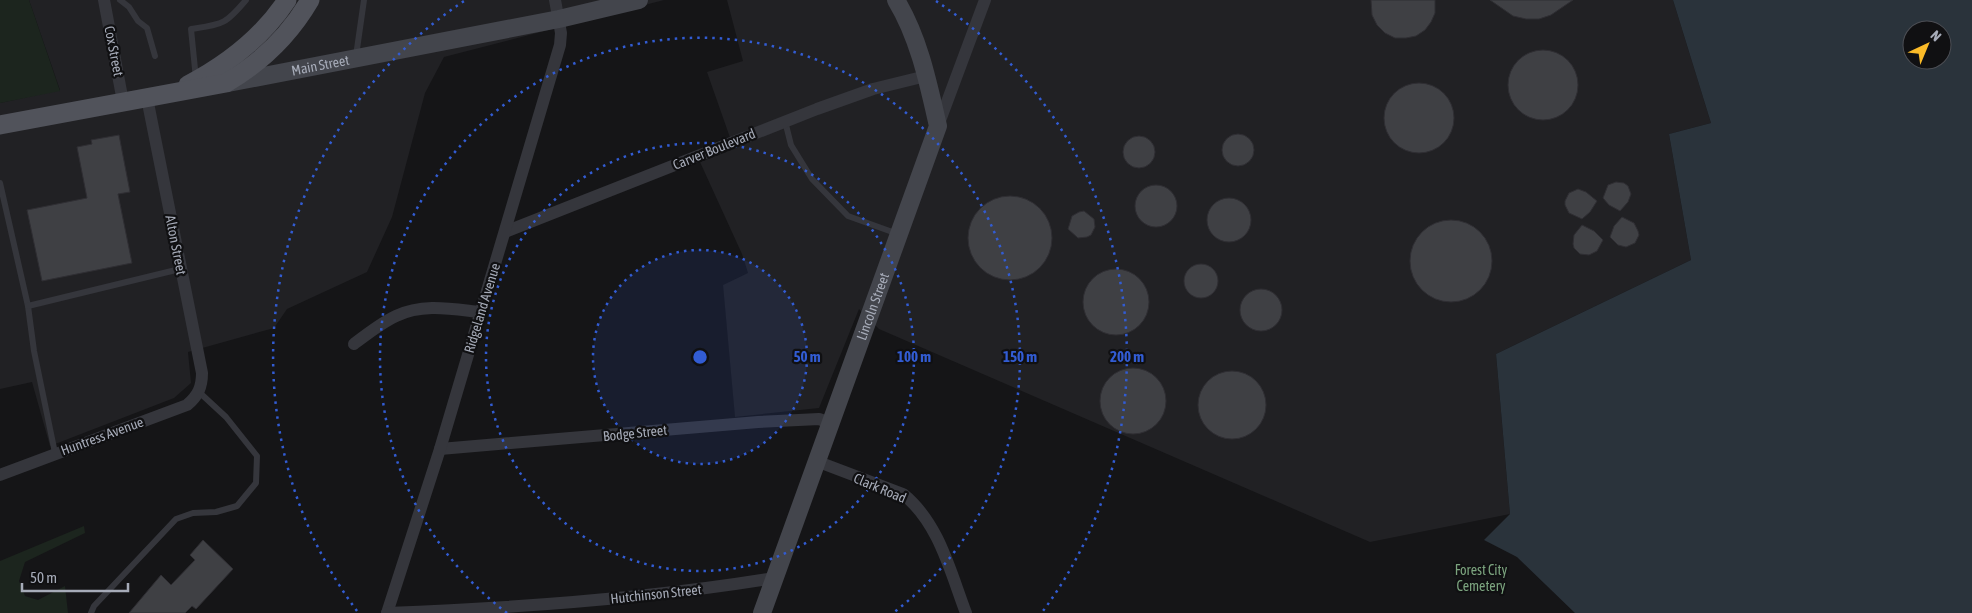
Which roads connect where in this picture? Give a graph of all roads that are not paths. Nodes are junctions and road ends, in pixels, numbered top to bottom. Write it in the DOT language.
graph roads {
  1 [pos="104,0"];
  2 [pos="120,0"];
  3 [pos="246,0"];
  4 [pos="310,0"];
  5 [pos="364,0"];
  6 [pos="555,0"];
  7 [pos="639,0"];
  8 [pos="896,0"];
  9 [pos="985,0"];
  10 [pos="283,2"];
  11 [pos="559,19"];
  12 [pos="155,56"];
  13 [pos="356,58"];
  14 [pos="926,76"];
  15 [pos="196,81"];
  16 [pos="226,83"];
  17 [pos="155,96"];
  18 [pos="123,102"];
  19 [pos="785,121"];
  20 [pos="0,125"];
  21 [pos="938,126"];
  22 [pos="0,183"];
  23 [pos="505,232"];
  24 [pos="899,234"];
  25 [pos="180,269"];
  26 [pos="28,306"];
  27 [pos="480,312"];
  28 [pos="354,344"];
  29 [pos="199,392"];
  30 [pos="830,423"];
  31 [pos="440,449"];
  32 [pos="55,453"];
  33 [pos="816,461"];
  34 [pos="0,476"];
  35 [pos="774,578"];
  36 [pos="91,613"];
  37 [pos="387,613"];
  38 [pos="762,613"];
  39 [pos="966,613"];
  1 -- 18 [label="street, Cox Street"];
  2 -- 12 [label="lane"];
  3 -- 15 [label="lane"];
  4 -- 16 [label="main road"];
  5 -- 13 [label="lane"];
  6 -- 11 [label="street, Ridgeland Avenue"];
  7 -- 11 [label="main road, Main Street"];
  8 -- 14 [label="main road"];
  9 -- 21 [label="street, Lincoln Street"];
  10 -- 15 [label="main road"];
  11 -- 13 [label="main road, Main Street"];
  11 -- 23 [label="street, Ridgeland Avenue"];
  13 -- 16 [label="main road, Main Street"];
  14 -- 19 [label="street, Carver Boulevard"];
  14 -- 21 [label="main road"];
  15 -- 17 [label="main road"];
  16 -- 17 [label="main road, Main Street"];
  17 -- 18 [label="main road, Main Street"];
  17 -- 25 [label="street, Alton Street"];
  18 -- 20 [label="main road, Main Street"];
  19 -- 23 [label="street, Carver Boulevard"];
  19 -- 24 [label="lane"];
  21 -- 24 [label="main road, Lincoln Street"];
  22 -- 26 [label="lane"];
  23 -- 27 [label="street, Ridgeland Avenue"];
  24 -- 30 [label="main road, Lincoln Street"];
  25 -- 26 [label="lane"];
  25 -- 29 [label="street, Alton Street"];
  26 -- 32 [label="lane"];
  27 -- 28 [label="street"];
  27 -- 31 [label="street, Ridgeland Avenue"];
  29 -- 32 [label="street, Huntress Avenue"];
  29 -- 36 [label="lane"];
  30 -- 31 [label="street, Bodge Street"];
  30 -- 33 [label="main road, Lincoln Street"];
  31 -- 37 [label="street, Ridgeland Avenue"];
  32 -- 34 [label="street, Huntress Avenue"];
  33 -- 35 [label="main road, Lincoln Street"];
  33 -- 39 [label="street, Clark Road"];
  35 -- 37 [label="street, Hutchinson Street"];
  35 -- 38 [label="main road, Lincoln Street"];
}
